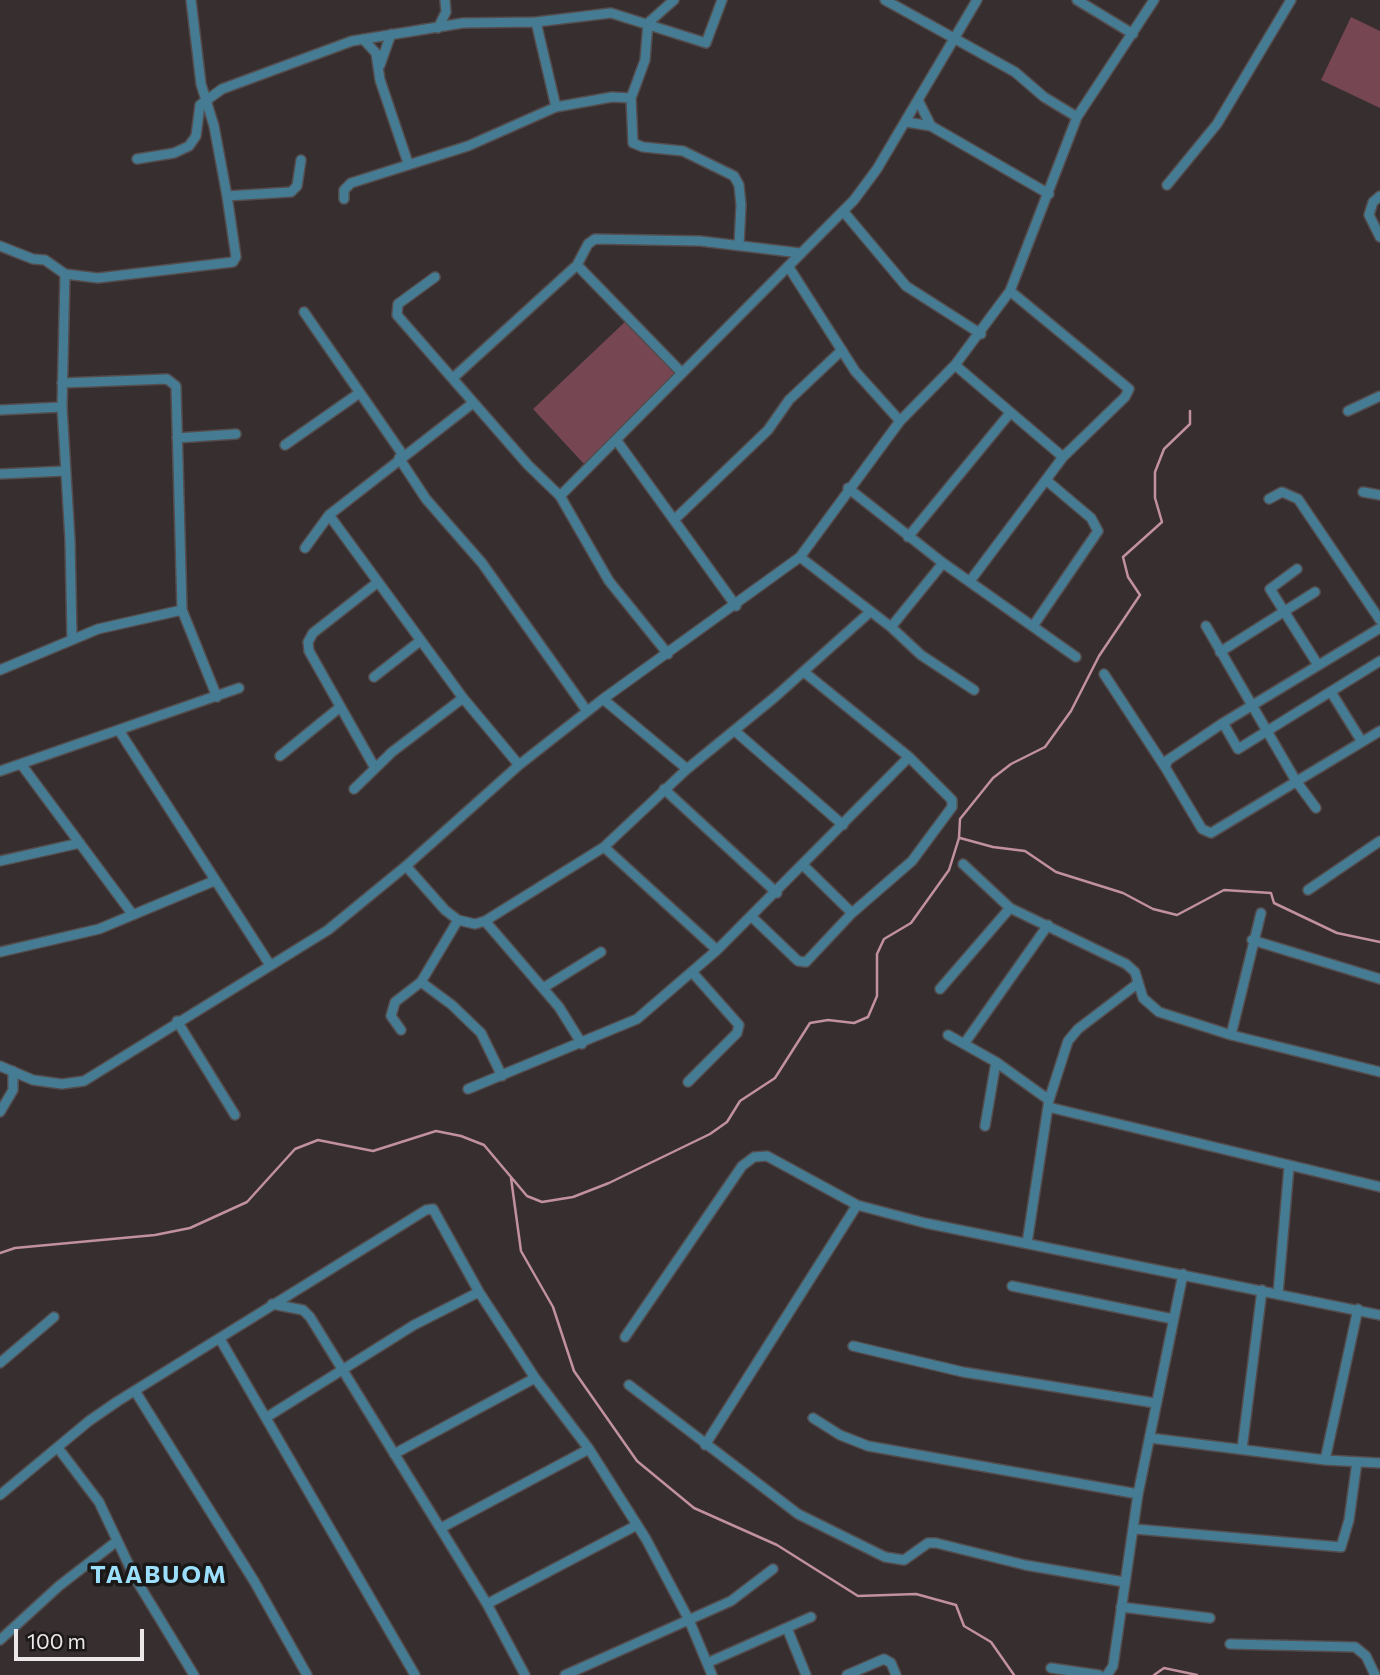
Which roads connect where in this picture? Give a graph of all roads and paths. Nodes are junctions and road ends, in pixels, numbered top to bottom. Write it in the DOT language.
graph roads {
  1 [pos="191,0"];
  2 [pos="674,0"];
  3 [pos="722,0"];
  4 [pos="885,0"];
  5 [pos="977,0"];
  6 [pos="1077,0"];
  7 [pos="1154,0"];
  8 [pos="1291,0"];
  9 [pos="446,4"];
  10 [pos="536,22"];
  11 [pos="463,23"];
  12 [pos="649,23"];
  13 [pos="438,28"];
  14 [pos="391,34"];
  15 [pos="1133,34"];
  16 [pos="363,39"];
  17 [pos="955,39"];
  18 [pos="380,67"];
  19 [pos="631,98"];
  20 [pos="206,100"];
  21 [pos="918,100"];
  22 [pos="556,107"];
  23 [pos="1077,117"];
  24 [pos="906,122"];
  25 [pos="931,126"];
  26 [pos="137,159"];
  27 [pos="301,160"];
  28 [pos="408,163"];
  29 [pos="1167,185"];
  30 [pos="1049,194"];
  31 [pos="227,196"];
  32 [pos="1380,197"];
  33 [pos="345,199"];
  34 [pos="843,211"];
  35 [pos="1380,237"];
  36 [pos="739,245"];
  37 [pos="0,246"];
  38 [pos="800,253"];
  39 [pos="577,265"];
  40 [pos="788,266"];
  41 [pos="65,274"];
  42 [pos="435,277"];
  43 [pos="1010,291"];
  44 [pos="304,312"];
  45 [pos="981,334"];
  46 [pos="842,350"];
  47 [pos="955,365"];
  48 [pos="681,372"];
  49 [pos="453,377"];
  50 [pos="62,383"];
  51 [pos="358,394"];
  52 [pos="1380,396"];
  53 [pos="473,403"];
  54 [pos="62,407"];
  55 [pos="0,410"];
  56 [pos="1348,411"];
  57 [pos="1010,413"];
  58 [pos="900,421"];
  59 [pos="236,434"];
  60 [pos="177,438"];
  61 [pos="617,441"];
  62 [pos="285,445"];
  63 [pos="401,457"];
  64 [pos="1063,457"];
  65 [pos="65,471"];
  66 [pos="0,474"];
  67 [pos="1046,480"];
  68 [pos="848,488"];
  69 [pos="1363,492"];
  70 [pos="1380,495"];
  71 [pos="560,496"];
  72 [pos="1269,499"];
  73 [pos="328,515"];
  74 [pos="674,520"];
  75 [pos="908,537"];
  76 [pos="305,548"];
  77 [pos="800,557"];
  78 [pos="943,563"];
  79 [pos="1297,569"];
  80 [pos="970,581"];
  81 [pos="378,582"];
  82 [pos="1315,592"];
  83 [pos="736,606"];
  84 [pos="182,610"];
  85 [pos="870,612"];
  86 [pos="1283,612"];
  87 [pos="1380,620"];
  88 [pos="1033,626"];
  89 [pos="1206,626"];
  90 [pos="891,627"];
  91 [pos="1380,628"];
  92 [pos="72,639"];
  93 [pos="420,641"];
  94 [pos="1220,652"];
  95 [pos="668,653"];
  96 [pos="1076,657"];
  97 [pos="1380,661"];
  98 [pos="1318,665"];
  99 [pos="0,670"];
  100 [pos="804,672"];
  101 [pos="1104,674"];
  102 [pos="374,677"];
  103 [pos="239,688"];
  104 [pos="974,690"];
  105 [pos="1331,692"];
  106 [pos="216,697"];
  107 [pos="463,698"];
  108 [pos="603,699"];
  109 [pos="1254,704"];
  110 [pos="339,708"];
  111 [pos="587,711"];
  112 [pos="1223,723"];
  113 [pos="1380,731"];
  114 [pos="120,732"];
  115 [pos="735,732"];
  116 [pos="1267,732"];
  117 [pos="1362,742"];
  118 [pos="280,755"];
  119 [pos="909,757"];
  120 [pos="21,764"];
  121 [pos="519,765"];
  122 [pos="1165,767"];
  123 [pos="375,768"];
  124 [pos="687,768"];
  125 [pos="0,771"];
  126 [pos="1296,781"];
  127 [pos="354,789"];
  128 [pos="664,789"];
  129 [pos="1316,808"];
  130 [pos="843,825"];
  131 [pos="1380,842"];
  132 [pos="80,843"];
  133 [pos="604,847"];
  134 [pos="0,861"];
  135 [pos="963,864"];
  136 [pos="803,865"];
  137 [pos="407,866"];
  138 [pos="214,881"];
  139 [pos="1308,890"];
  140 [pos="777,893"];
  141 [pos="1010,908"];
  142 [pos="852,913"];
  143 [pos="1261,913"];
  144 [pos="133,915"];
  145 [pos="751,917"];
  146 [pos="458,920"];
  147 [pos="485,921"];
  148 [pos="1048,925"];
  149 [pos="1252,940"];
  150 [pos="718,950"];
  151 [pos="601,951"];
  152 [pos="0,952"];
  153 [pos="270,965"];
  154 [pos="692,972"];
  155 [pos="1380,979"];
  156 [pos="421,982"];
  157 [pos="1137,984"];
  158 [pos="543,988"];
  159 [pos="940,989"];
  160 [pos="177,1021"];
  161 [pos="401,1030"];
  162 [pos="948,1035"];
  163 [pos="1231,1035"];
  164 [pos="582,1044"];
  165 [pos="964,1044"];
  166 [pos="996,1062"];
  167 [pos="0,1066"];
  168 [pos="13,1071"];
  169 [pos="1380,1072"];
  170 [pos="502,1076"];
  171 [pos="688,1082"];
  172 [pos="468,1089"];
  173 [pos="1048,1103"];
  174 [pos="0,1112"];
  175 [pos="235,1115"];
  176 [pos="985,1126"];
  177 [pos="1289,1167"];
  178 [pos="1380,1187"];
  179 [pos="857,1205"];
  180 [pos="1027,1243"];
  181 [pos="1183,1274"];
  182 [pos="1012,1286"];
  183 [pos="1262,1290"];
  184 [pos="480,1292"];
  185 [pos="1278,1294"];
  186 [pos="272,1304"];
  187 [pos="1358,1309"];
  188 [pos="1380,1315"];
  189 [pos="54,1317"];
  190 [pos="1173,1319"];
  191 [pos="625,1337"];
  192 [pos="220,1339"];
  193 [pos="853,1346"];
  194 [pos="0,1363"];
  195 [pos="342,1370"];
  196 [pos="535,1378"];
  197 [pos="629,1385"];
  198 [pos="135,1391"];
  199 [pos="1155,1403"];
  200 [pos="267,1417"];
  201 [pos="813,1418"];
  202 [pos="1150,1438"];
  203 [pos="705,1445"];
  204 [pos="58,1448"];
  205 [pos="589,1449"];
  206 [pos="1242,1449"];
  207 [pos="394,1454"];
  208 [pos="1325,1460"];
  209 [pos="1357,1462"];
  210 [pos="1380,1463"];
  211 [pos="2,1489"];
  212 [pos="1138,1494"];
  213 [pos="637,1525"];
  214 [pos="441,1528"];
  215 [pos="1135,1529"];
  216 [pos="117,1541"];
  217 [pos="773,1569"];
  218 [pos="1124,1582"];
  219 [pos="487,1604"];
  220 [pos="1121,1607"];
  221 [pos="811,1617"];
  222 [pos="1210,1618"];
  223 [pos="690,1620"];
  224 [pos="787,1628"];
  225 [pos="0,1640"];
  226 [pos="1230,1644"];
  227 [pos="707,1663"];
  228 [pos="1051,1668"];
  229 [pos="194,1675"];
  230 [pos="307,1675"];
  231 [pos="415,1675"];
  232 [pos="525,1675"];
  233 [pos="565,1675"];
  234 [pos="712,1675"];
  235 [pos="806,1675"];
  236 [pos="847,1675"];
  237 [pos="896,1675"];
  238 [pos="1099,1675"];
  239 [pos="1107,1675"];
  240 [pos="1376,1675"];
  1 -- 20 [label="street"];
  2 -- 12 [label="street"];
  3 -- 12 [label="street"];
  4 -- 17 [label="street"];
  5 -- 17 [label="street"];
  6 -- 15 [label="street"];
  7 -- 15 [label="street"];
  8 -- 29 [label="street"];
  9 -- 11 [label="street"];
  9 -- 13 [label="street"];
  10 -- 11 [label="street"];
  10 -- 12 [label="street"];
  10 -- 22 [label="street"];
  11 -- 13 [label="street"];
  12 -- 19 [label="street"];
  13 -- 14 [label="street"];
  14 -- 16 [label="street"];
  14 -- 18 [label="street"];
  15 -- 23 [label="street"];
  16 -- 18 [label="street"];
  16 -- 20 [label="street"];
  17 -- 21 [label="street"];
  17 -- 23 [label="street"];
  18 -- 28 [label="street"];
  19 -- 22 [label="street"];
  19 -- 36 [label="street"];
  20 -- 26 [label="street"];
  20 -- 31 [label="street"];
  21 -- 24 [label="street"];
  21 -- 25 [label="street"];
  22 -- 28 [label="street"];
  23 -- 30 [label="street"];
  24 -- 25 [label="street"];
  24 -- 34 [label="street"];
  25 -- 30 [label="street"];
  27 -- 31 [label="street"];
  28 -- 33 [label="street"];
  30 -- 43 [label="street"];
  31 -- 41 [label="street"];
  32 -- 35 [label="street"];
  34 -- 38 [label="street"];
  34 -- 45 [label="street"];
  36 -- 38 [label="street"];
  36 -- 39 [label="street"];
  37 -- 41 [label="street"];
  38 -- 40 [label="street"];
  39 -- 48 [label="street"];
  39 -- 49 [label="street"];
  40 -- 46 [label="street"];
  40 -- 48 [label="street"];
  41 -- 50 [label="street"];
  42 -- 49 [label="street"];
  43 -- 45 [label="street"];
  43 -- 64 [label="street"];
  44 -- 51 [label="street"];
  45 -- 47 [label="street"];
  46 -- 58 [label="street"];
  46 -- 74 [label="street"];
  47 -- 57 [label="street"];
  47 -- 58 [label="street"];
  48 -- 61 [label="street"];
  49 -- 53 [label="street"];
  50 -- 54 [label="street"];
  50 -- 60 [label="street"];
  51 -- 62 [label="street"];
  51 -- 63 [label="street"];
  52 -- 56 [label="street"];
  53 -- 63 [label="street"];
  53 -- 71 [label="street"];
  54 -- 55 [label="street"];
  54 -- 65 [label="street"];
  57 -- 64 [label="street"];
  57 -- 75 [label="street"];
  58 -- 68 [label="street"];
  59 -- 60 [label="street"];
  60 -- 84 [label="street"];
  61 -- 71 [label="street"];
  61 -- 74 [label="street"];
  63 -- 73 [label="street"];
  63 -- 111 [label="street"];
  64 -- 67 [label="street"];
  65 -- 66 [label="street"];
  65 -- 92 [label="street"];
  67 -- 80 [label="street"];
  67 -- 88 [label="street"];
  68 -- 75 [label="street"];
  68 -- 77 [label="street"];
  69 -- 70 [label="street"];
  71 -- 95 [label="street"];
  72 -- 87 [label="street"];
  73 -- 76 [label="street"];
  73 -- 81 [label="street"];
  74 -- 83 [label="street"];
  75 -- 78 [label="street"];
  77 -- 83 [label="street"];
  77 -- 85 [label="street"];
  78 -- 80 [label="street"];
  78 -- 90 [label="street"];
  79 -- 86 [label="street"];
  80 -- 88 [label="street"];
  81 -- 93 [label="street"];
  81 -- 110 [label="street"];
  82 -- 86 [label="street"];
  83 -- 95 [label="street"];
  84 -- 92 [label="street"];
  84 -- 106 [label="street"];
  85 -- 90 [label="street"];
  85 -- 100 [label="street"];
  86 -- 94 [label="street"];
  86 -- 98 [label="street"];
  88 -- 96 [label="street"];
  89 -- 94 [label="street"];
  90 -- 104 [label="street"];
  91 -- 98 [label="street"];
  92 -- 99 [label="street"];
  93 -- 102 [label="street"];
  93 -- 107 [label="street"];
  94 -- 109 [label="street"];
  95 -- 108 [label="street"];
  97 -- 105 [label="street"];
  98 -- 109 [label="street"];
  100 -- 115 [label="street"];
  100 -- 119 [label="street"];
  101 -- 122 [label="street"];
  103 -- 106 [label="street"];
  105 -- 116 [label="street"];
  105 -- 117 [label="street"];
  106 -- 114 [label="street"];
  107 -- 121 [label="street"];
  107 -- 123 [label="street"];
  108 -- 111 [label="street"];
  108 -- 124 [label="street"];
  109 -- 112 [label="street"];
  109 -- 116 [label="street"];
  110 -- 118 [label="street"];
  110 -- 123 [label="street"];
  111 -- 121 [label="street"];
  112 -- 116 [label="street"];
  112 -- 122 [label="street"];
  113 -- 117 [label="street"];
  114 -- 120 [label="street"];
  114 -- 138 [label="street"];
  115 -- 124 [label="street"];
  115 -- 130 [label="street"];
  116 -- 126 [label="street"];
  117 -- 126 [label="street"];
  119 -- 130 [label="street"];
  119 -- 142 [label="street"];
  120 -- 125 [label="street"];
  120 -- 132 [label="street"];
  121 -- 137 [label="street"];
  122 -- 126 [label="street"];
  123 -- 127 [label="street"];
  124 -- 128 [label="street"];
  126 -- 129 [label="street"];
  128 -- 133 [label="street"];
  128 -- 140 [label="street"];
  130 -- 136 [label="street"];
  131 -- 139 [label="street"];
  132 -- 134 [label="street"];
  132 -- 144 [label="street"];
  133 -- 147 [label="street"];
  133 -- 150 [label="street"];
  135 -- 141 [label="street"];
  136 -- 140 [label="street"];
  136 -- 142 [label="street"];
  137 -- 146 [label="street"];
  137 -- 153 [label="street"];
  138 -- 144 [label="street"];
  138 -- 153 [label="street"];
  140 -- 145 [label="street"];
  141 -- 148 [label="street"];
  141 -- 159 [label="street"];
  142 -- 145 [label="street"];
  143 -- 149 [label="street"];
  144 -- 152 [label="street"];
  145 -- 150 [label="street"];
  146 -- 147 [label="street"];
  146 -- 156 [label="street"];
  147 -- 158 [label="street"];
  148 -- 157 [label="street"];
  148 -- 165 [label="street"];
  149 -- 155 [label="street"];
  149 -- 163 [label="street"];
  150 -- 154 [label="street"];
  151 -- 158 [label="street"];
  153 -- 160 [label="street"];
  154 -- 164 [label="street"];
  154 -- 171 [label="street"];
  156 -- 161 [label="street"];
  156 -- 170 [label="street"];
  157 -- 163 [label="street"];
  157 -- 173 [label="street"];
  158 -- 164 [label="street"];
  160 -- 168 [label="street"];
  160 -- 175 [label="street"];
  162 -- 165 [label="street"];
  163 -- 169 [label="street"];
  164 -- 170 [label="street"];
  165 -- 166 [label="street"];
  166 -- 173 [label="street"];
  166 -- 176 [label="street"];
  167 -- 168 [label="street"];
  168 -- 174 [label="street"];
  170 -- 172 [label="street"];
  173 -- 177 [label="street"];
  173 -- 180 [label="street"];
  177 -- 178 [label="street"];
  177 -- 185 [label="street"];
  179 -- 180 [label="street"];
  179 -- 191 [label="street"];
  179 -- 203 [label="street"];
  180 -- 181 [label="street"];
  181 -- 183 [label="street"];
  181 -- 190 [label="street"];
  182 -- 190 [label="street"];
  183 -- 185 [label="street"];
  183 -- 206 [label="street"];
  184 -- 186 [label="street"];
  184 -- 195 [label="street"];
  184 -- 196 [label="street"];
  185 -- 187 [label="street"];
  186 -- 192 [label="street"];
  186 -- 195 [label="street"];
  187 -- 188 [label="street"];
  187 -- 208 [label="street"];
  189 -- 194 [label="street"];
  190 -- 199 [label="street"];
  192 -- 198 [label="street"];
  192 -- 200 [label="street"];
  193 -- 199 [label="street"];
  195 -- 200 [label="street"];
  195 -- 207 [label="street"];
  196 -- 205 [label="street"];
  196 -- 207 [label="street"];
  197 -- 203 [label="street"];
  198 -- 204 [label="street"];
  198 -- 230 [label="street"];
  199 -- 202 [label="street"];
  200 -- 231 [label="street"];
  201 -- 212 [label="street"];
  202 -- 206 [label="street"];
  202 -- 212 [label="street"];
  203 -- 218 [label="street"];
  204 -- 211 [label="street"];
  204 -- 216 [label="street"];
  205 -- 213 [label="street"];
  205 -- 214 [label="street"];
  206 -- 208 [label="street"];
  207 -- 214 [label="street"];
  208 -- 209 [label="street"];
  209 -- 210 [label="street"];
  209 -- 215 [label="street"];
  212 -- 215 [label="street"];
  213 -- 219 [label="street"];
  213 -- 223 [label="street"];
  214 -- 219 [label="street"];
  215 -- 218 [label="street"];
  216 -- 225 [label="street"];
  216 -- 229 [label="street"];
  217 -- 223 [label="street"];
  218 -- 220 [label="street"];
  219 -- 232 [label="street"];
  220 -- 222 [label="street"];
  220 -- 239 [label="street"];
  221 -- 224 [label="street"];
  223 -- 227 [label="street"];
  223 -- 233 [label="street"];
  224 -- 227 [label="street"];
  224 -- 235 [label="street"];
  226 -- 240 [label="street"];
  227 -- 234 [label="street"];
  228 -- 238 [label="street"];
  236 -- 237 [label="street"];
}
